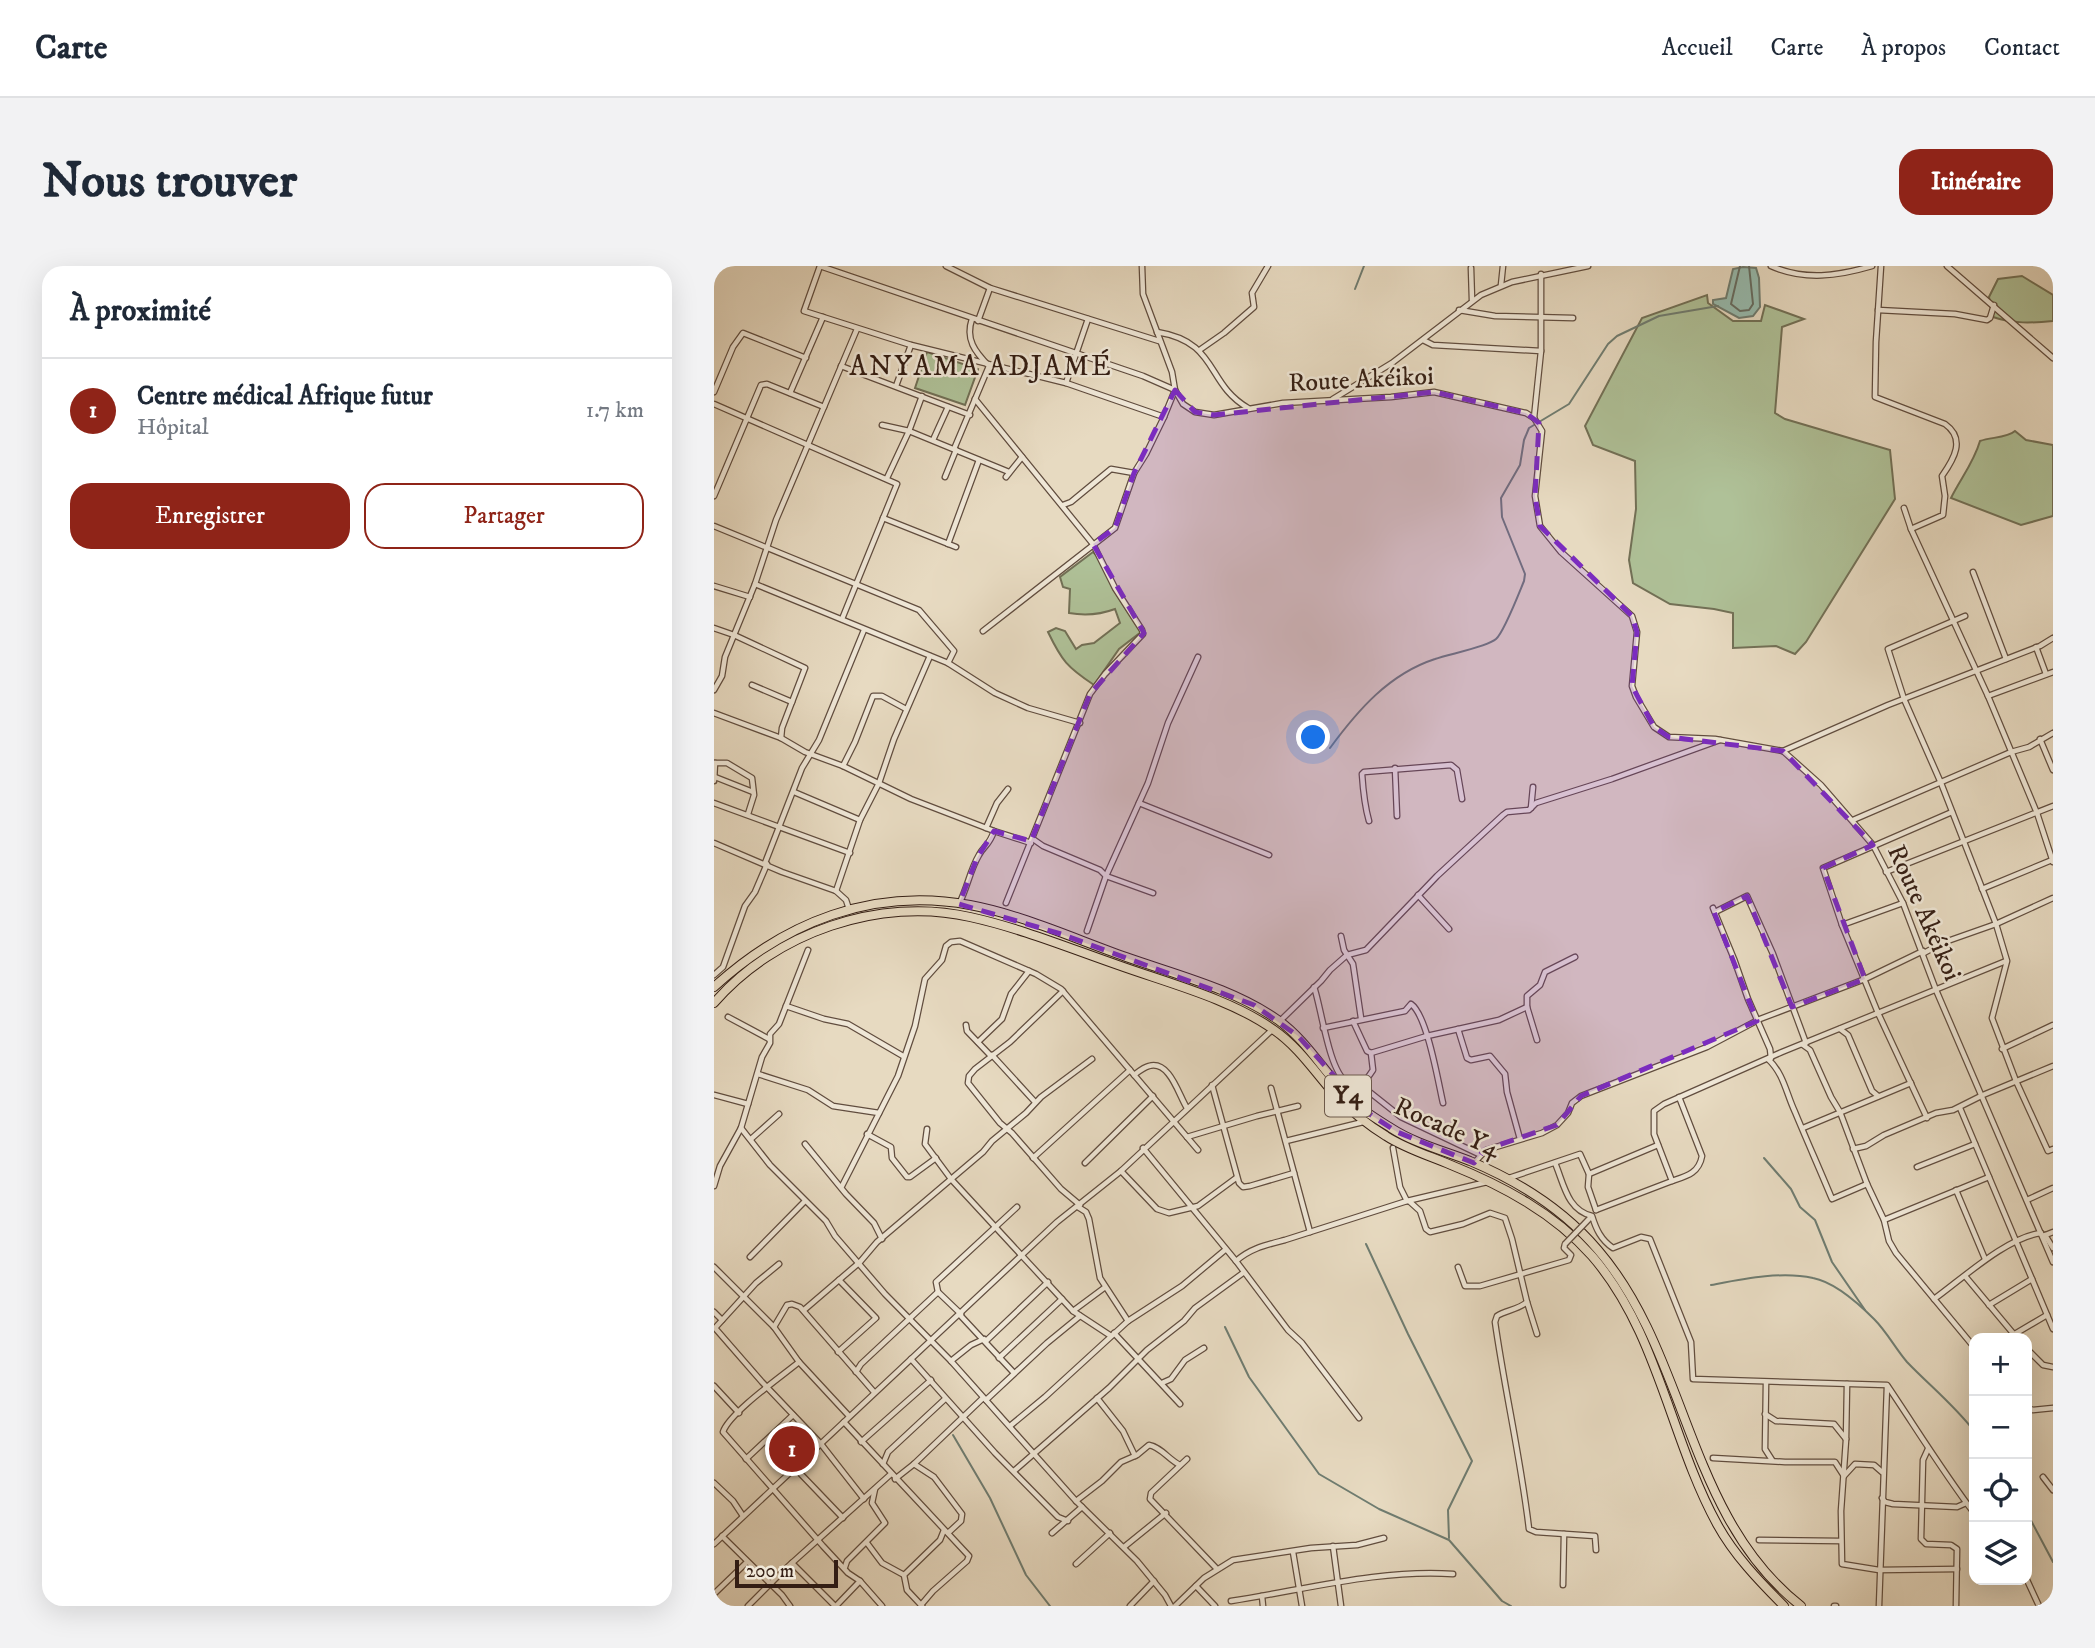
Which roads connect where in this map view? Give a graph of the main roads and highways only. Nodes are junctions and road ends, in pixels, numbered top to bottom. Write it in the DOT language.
graph roads {
  1 [pos="714,987"];
  2 [pos="714,1003"];
  3 [pos="1784,1606"];
  4 [pos="1801,1606"];
  1 -- 4 [label="highway, Rocade Y4 / Y4"];
  2 -- 3 [label="highway, Rocade Y4 / Y4"];
}
